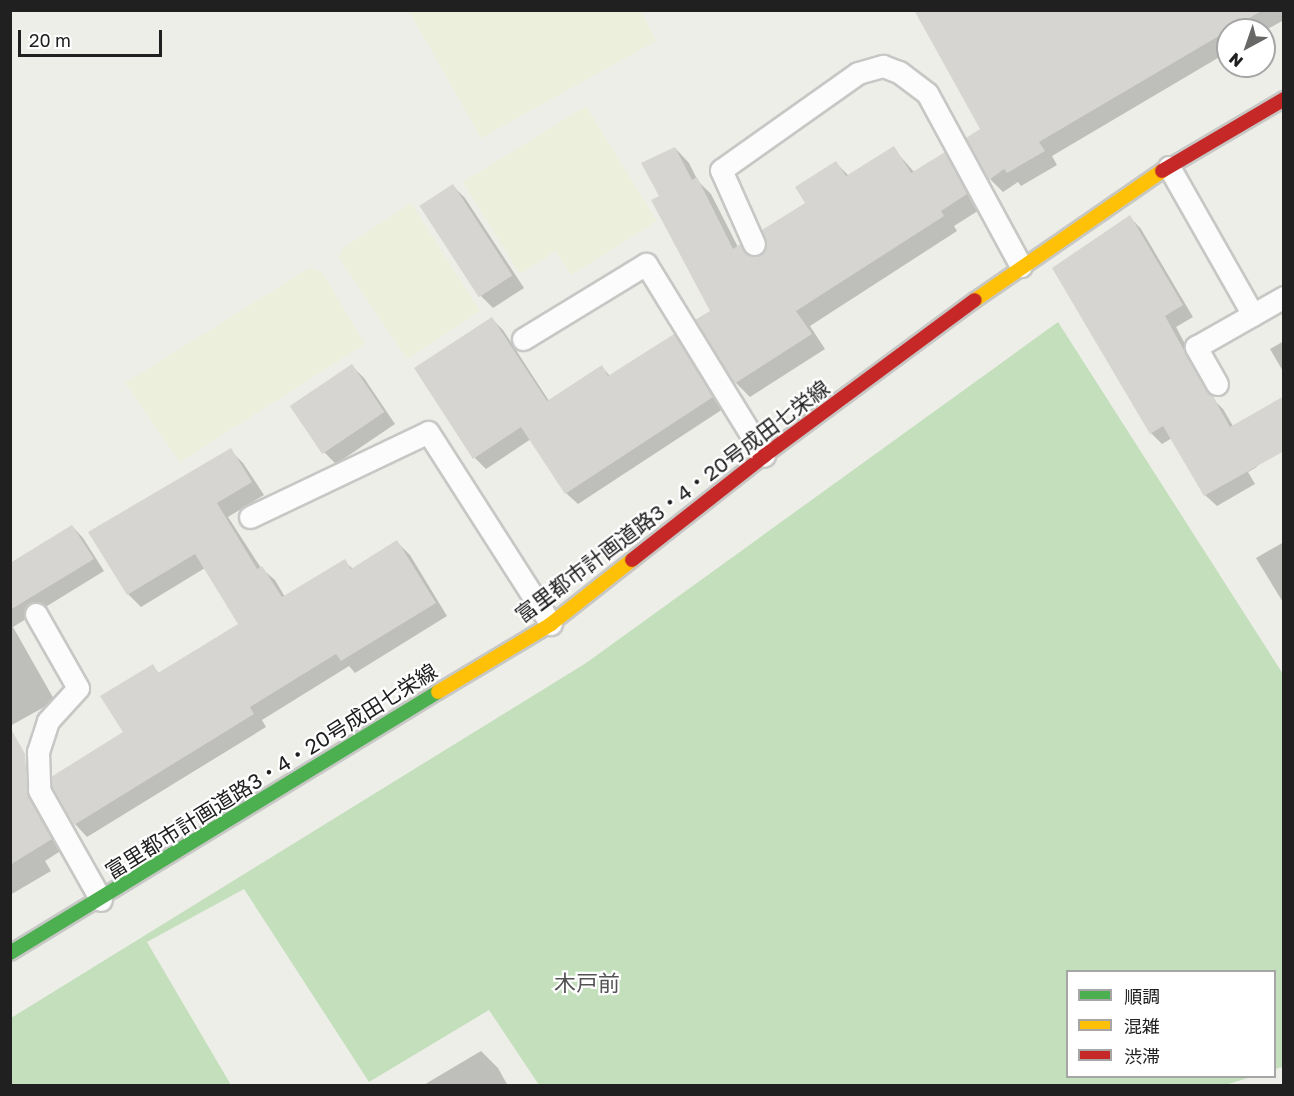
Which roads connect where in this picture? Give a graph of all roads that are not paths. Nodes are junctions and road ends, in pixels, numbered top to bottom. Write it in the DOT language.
graph roads {
  1 [pos="1284,99"];
  2 [pos="1168,167"];
  3 [pos="754,244"];
  4 [pos="1022,266"];
  5 [pos="1284,297"];
  6 [pos="1253,315"];
  7 [pos="522,339"];
  8 [pos="1217,384"];
  9 [pos="764,456"];
  10 [pos="250,517"];
  11 [pos="36,614"];
  12 [pos="551,624"];
  13 [pos="101,900"];
  14 [pos="10,953"];
  1 -- 2 [label="street, 富里都市計画道路3・4・20号成田七栄線"];
  2 -- 4 [label="street, 富里都市計画道路3・4・20号成田七栄線"];
  2 -- 6 [label="lane"];
  3 -- 4 [label="lane"];
  4 -- 9 [label="street, 富里都市計画道路3・4・20号成田七栄線"];
  5 -- 6 [label="lane"];
  6 -- 8 [label="lane"];
  7 -- 9 [label="lane"];
  9 -- 12 [label="street, 富里都市計画道路3・4・20号成田七栄線"];
  10 -- 12 [label="lane"];
  11 -- 13 [label="lane"];
  12 -- 13 [label="street, 富里都市計画道路3・4・20号成田七栄線"];
  13 -- 14 [label="street, 富里都市計画道路3・4・20号成田七栄線"];
}
